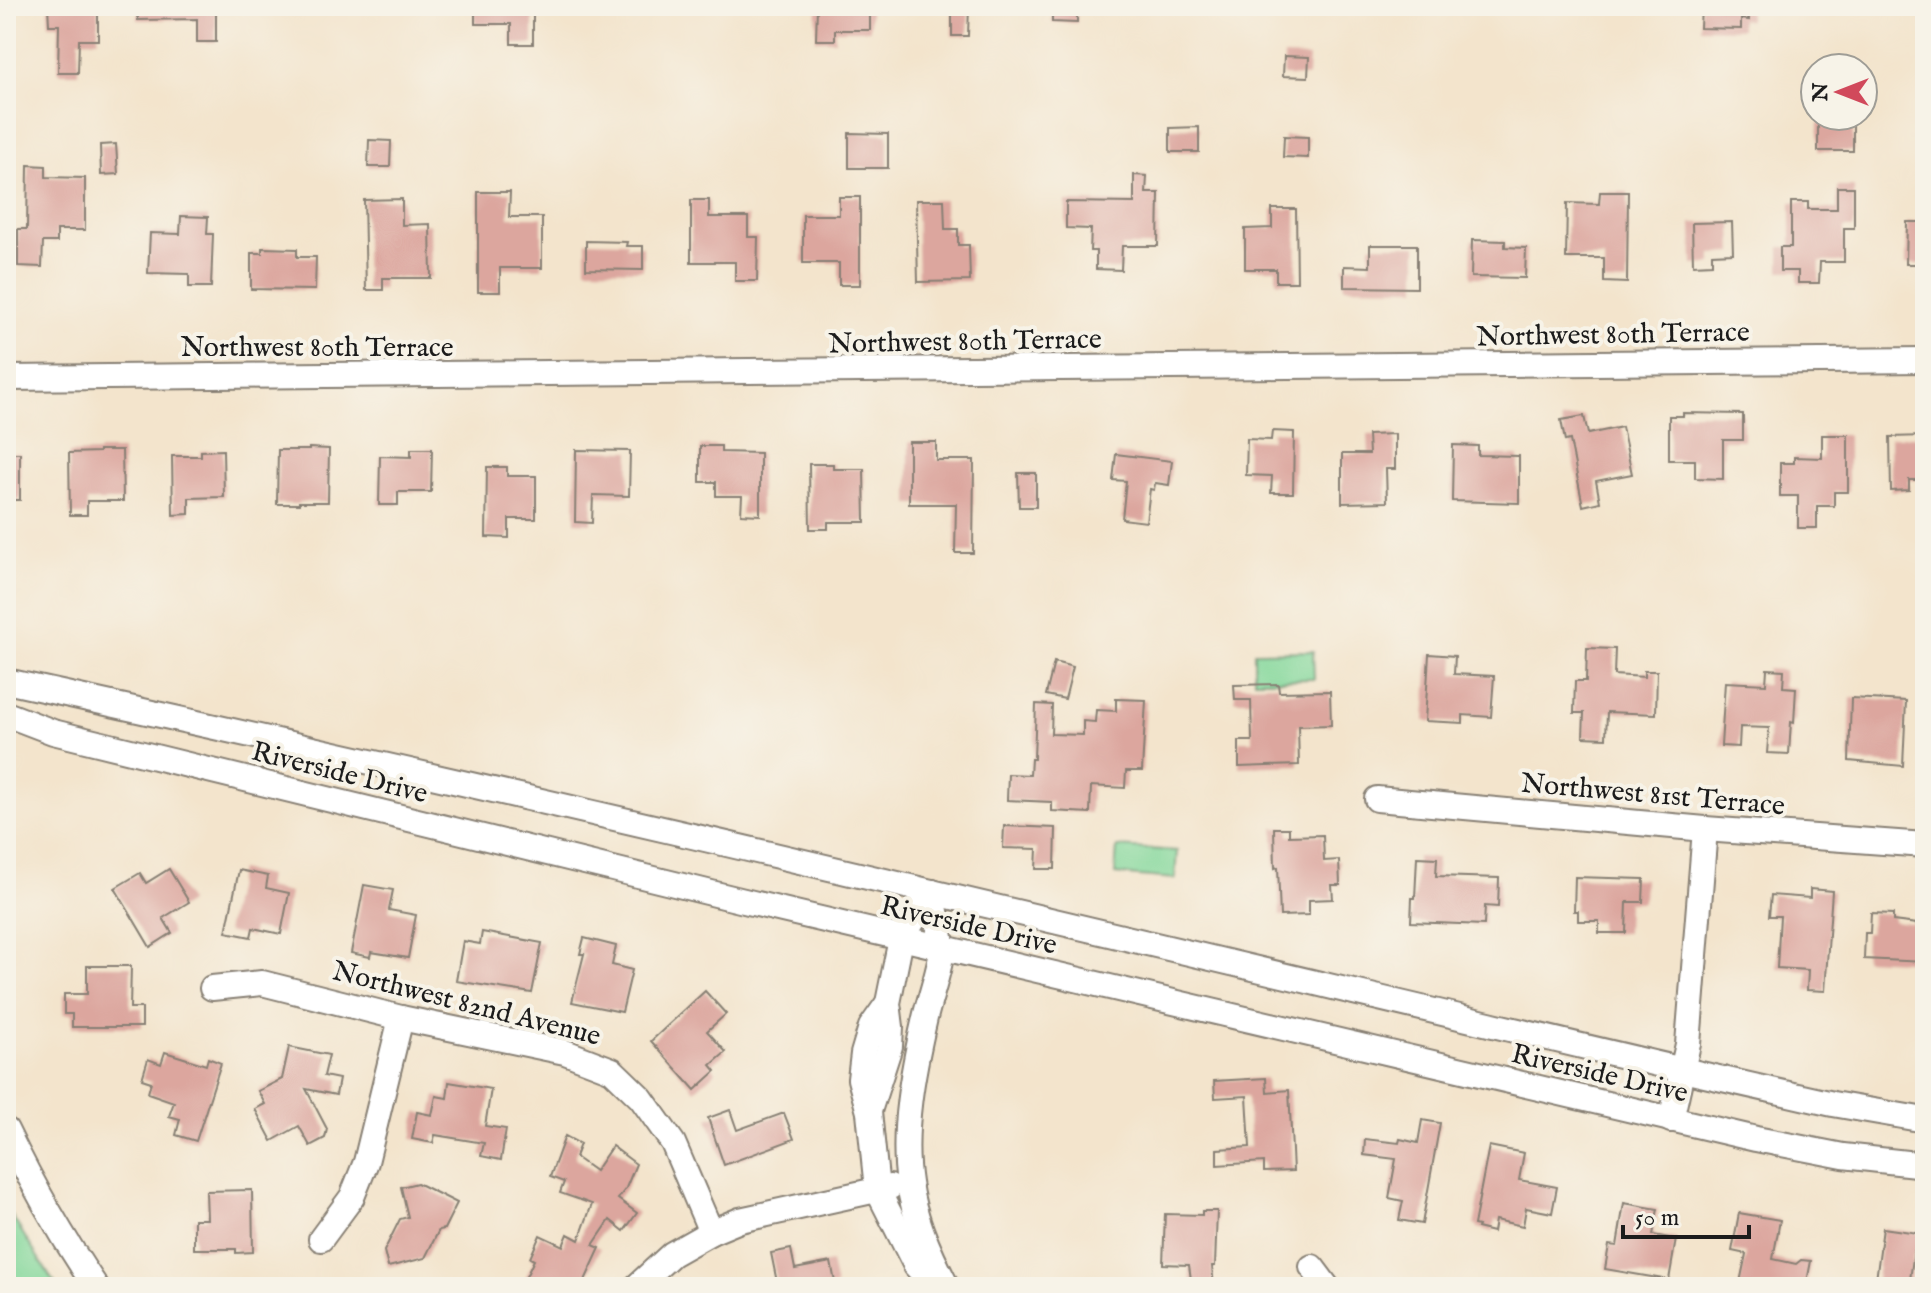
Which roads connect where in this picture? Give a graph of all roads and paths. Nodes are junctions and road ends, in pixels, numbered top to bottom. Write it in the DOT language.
graph roads {
  1 [pos="1925,360"];
  2 [pos="6,378"];
  3 [pos="6,681"];
  4 [pos="6,714"];
  5 [pos="6,724"];
  6 [pos="53,732"];
  7 [pos="1377,799"];
  8 [pos="1705,829"];
  9 [pos="1925,845"];
  10 [pos="932,892"];
  11 [pos="901,939"];
  12 [pos="942,949"];
  13 [pos="212,988"];
  14 [pos="888,1003"];
  15 [pos="401,1018"];
  16 [pos="1683,1070"];
  17 [pos="879,1079"];
  18 [pos="913,1086"];
  19 [pos="869,1112"];
  20 [pos="1671,1120"];
  21 [pos="1925,1120"];
  22 [pos="6,1130"];
  23 [pos="1925,1165"];
  24 [pos="909,1184"];
  25 [pos="877,1189"];
  26 [pos="711,1232"];
  27 [pos="321,1239"];
  28 [pos="1312,1267"];
  29 [pos="96,1287"];
  30 [pos="636,1287"];
  31 [pos="936,1287"];
  32 [pos="947,1287"];
  33 [pos="1327,1287"];
  1 -- 2 [label="street, Northwest 80th Terrace"];
  3 -- 10 [label="street, Riverside Drive"];
  4 -- 6 [label="street, Riverside Drive"];
  5 -- 6 [label="street"];
  6 -- 11 [label="street, Riverside Drive"];
  7 -- 8 [label="street, Northwest 81st Terrace"];
  8 -- 9 [label="street, Northwest 81st Terrace"];
  8 -- 16 [label="street"];
  10 -- 11 [label="street"];
  10 -- 12 [label="street"];
  10 -- 16 [label="street, Riverside Drive"];
  11 -- 12 [label="street, Riverside Drive"];
  11 -- 14 [label="street"];
  12 -- 18 [label="street"];
  12 -- 20 [label="street, Riverside Drive"];
  13 -- 15 [label="street, Northwest 82nd Avenue"];
  14 -- 17 [label="street"];
  14 -- 19 [label="street"];
  15 -- 26 [label="street, Northwest 82nd Avenue"];
  15 -- 27 [label="street"];
  16 -- 20 [label="street"];
  16 -- 21 [label="street, Riverside Drive"];
  17 -- 18 [label="street"];
  17 -- 19 [label="street"];
  18 -- 24 [label="street"];
  19 -- 25 [label="street"];
  20 -- 23 [label="street, Riverside Drive"];
  22 -- 29 [label="street"];
  24 -- 25 [label="street"];
  24 -- 32 [label="street"];
  25 -- 26 [label="street"];
  25 -- 31 [label="street"];
  26 -- 30 [label="street"];
  28 -- 33 [label="street"];
}
